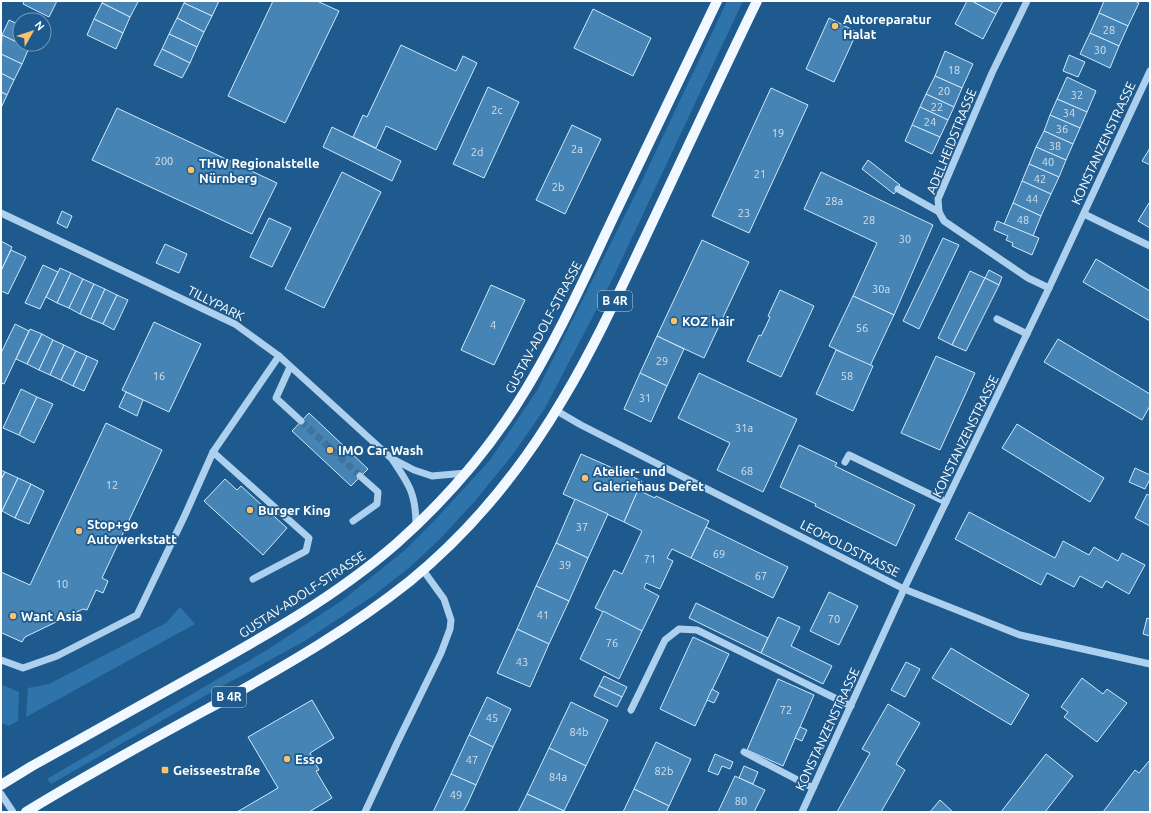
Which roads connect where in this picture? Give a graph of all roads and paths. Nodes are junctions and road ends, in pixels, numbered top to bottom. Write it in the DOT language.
graph roads {
  1 [pos="717,1"];
  2 [pos="757,1"];
  3 [pos="1027,1"];
  4 [pos="1150,71"];
  5 [pos="898,188"];
  6 [pos="939,212"];
  7 [pos="1,214"];
  8 [pos="1084,214"];
  9 [pos="1150,246"];
  10 [pos="1049,288"];
  11 [pos="997,319"];
  12 [pos="1027,334"];
  13 [pos="279,356"];
  14 [pos="290,367"];
  15 [pos="556,411"];
  16 [pos="301,421"];
  17 [pos="213,452"];
  18 [pos="391,458"];
  19 [pos="845,462"];
  20 [pos="466,472"];
  21 [pos="360,476"];
  22 [pos="946,502"];
  23 [pos="353,522"];
  24 [pos="416,525"];
  25 [pos="423,570"];
  26 [pos="253,578"];
  27 [pos="904,589"];
  28 [pos="1,660"];
  29 [pos="1150,664"];
  30 [pos="851,706"];
  31 [pos="631,710"];
  32 [pos="744,752"];
  33 [pos="1,785"];
  34 [pos="813,788"];
  35 [pos="1,794"];
  36 [pos="13,812"];
  37 [pos="26,812"];
  38 [pos="365,812"];
  39 [pos="802,812"];
  1 -- 20 [label="main road, GUSTAV-ADOLF-STRASSE / B 4R"];
  2 -- 15 [label="main road, B 4R"];
  3 -- 6 [label="street, ADELHEIDSTRASSE"];
  4 -- 8 [label="street, KONSTANZENSTRASSE"];
  5 -- 6 [label="street"];
  6 -- 10 [label="street, ADELHEIDSTRASSE"];
  7 -- 13 [label="street, TILLYPARK"];
  8 -- 9 [label="street"];
  8 -- 10 [label="street, KONSTANZENSTRASSE"];
  10 -- 12 [label="street, KONSTANZENSTRASSE"];
  11 -- 12 [label="street"];
  12 -- 22 [label="street, KONSTANZENSTRASSE"];
  13 -- 14 [label="street, TILLYPARK"];
  13 -- 17 [label="street"];
  14 -- 16 [label="street"];
  14 -- 18 [label="street, TILLYPARK"];
  15 -- 25 [label="main road, B 4R"];
  15 -- 27 [label="street, LEOPOLDSTRASSE"];
  17 -- 26 [label="street"];
  17 -- 28 [label="street"];
  18 -- 20 [label="street, TILLYPARK"];
  18 -- 24 [label="street, TILLYPARK"];
  19 -- 22 [label="street"];
  20 -- 24 [label="main road, GUSTAV-ADOLF-STRASSE / B 4R"];
  21 -- 23 [label="street"];
  22 -- 27 [label="street, KONSTANZENSTRASSE"];
  24 -- 33 [label="main road, GUSTAV-ADOLF-STRASSE / B 4R"];
  25 -- 37 [label="main road, B 4R"];
  25 -- 38 [label="street"];
  27 -- 29 [label="street, LEOPOLDSTRASSE"];
  27 -- 30 [label="street, KONSTANZENSTRASSE"];
  30 -- 31 [label="street"];
  30 -- 34 [label="street, KONSTANZENSTRASSE"];
  32 -- 34 [label="street"];
  34 -- 39 [label="street, KONSTANZENSTRASSE"];
  35 -- 36 [label="street"];
}
